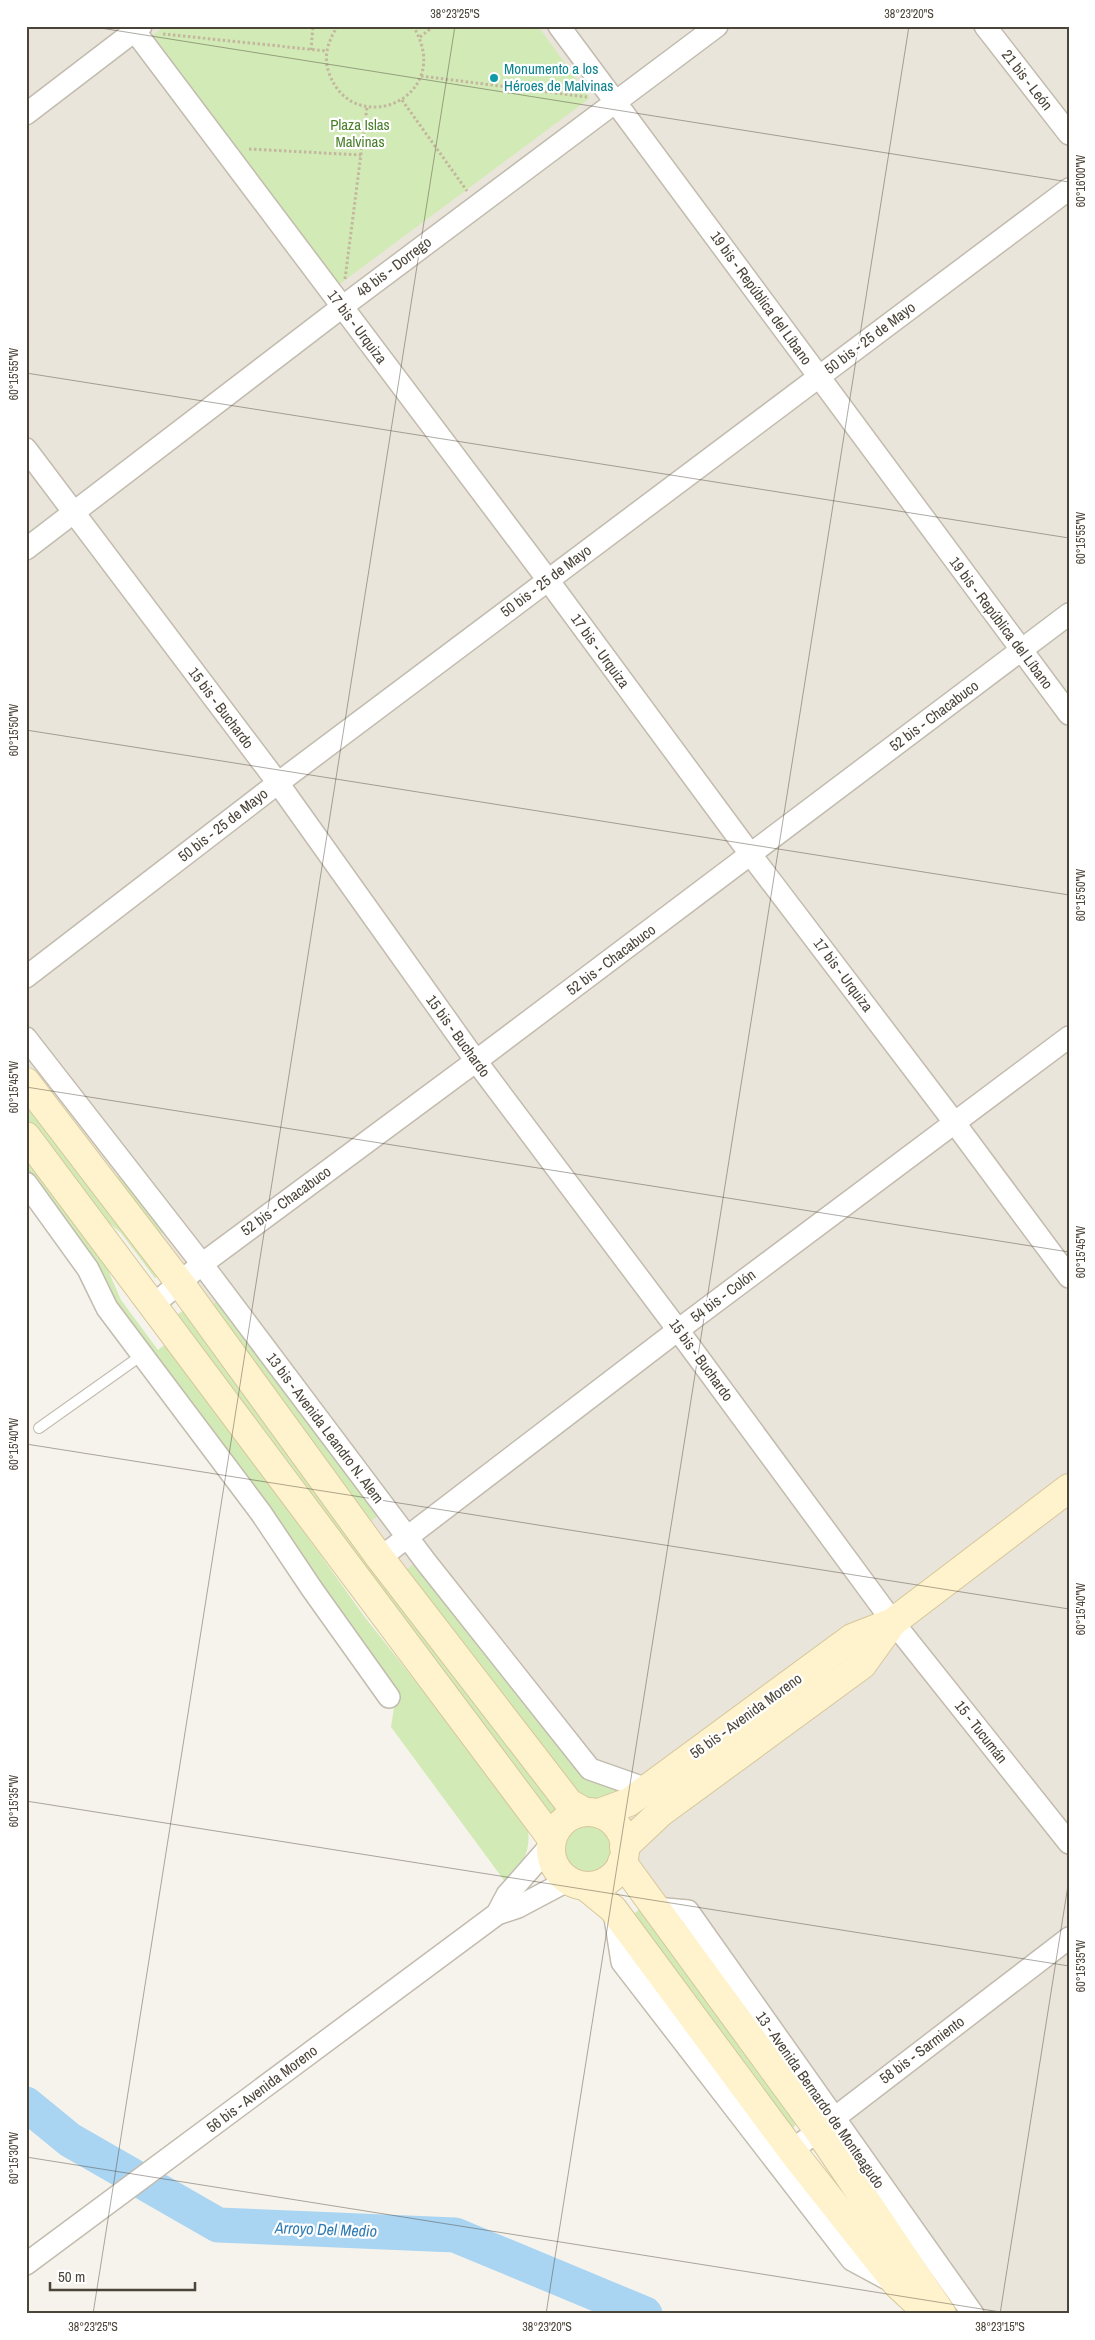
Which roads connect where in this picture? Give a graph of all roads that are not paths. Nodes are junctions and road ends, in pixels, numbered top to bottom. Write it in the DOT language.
graph roads {
  1 [pos="559,26"];
  2 [pos="717,26"];
  3 [pos="985,26"];
  4 [pos="135,28"];
  5 [pos="616,101"];
  6 [pos="26,114"];
  7 [pos="1069,134"];
  8 [pos="1069,189"];
  9 [pos="342,307"];
  10 [pos="819,376"];
  11 [pos="26,448"];
  12 [pos="74,513"];
  13 [pos="26,548"];
  14 [pos="548,580"];
  15 [pos="1069,614"];
  16 [pos="1020,650"];
  17 [pos="1069,714"];
  18 [pos="278,783"];
  19 [pos="751,855"];
  20 [pos="26,977"];
  21 [pos="1069,1037"];
  22 [pos="26,1038"];
  23 [pos="476,1061"];
  24 [pos="26,1082"];
  25 [pos="954,1122"];
  26 [pos="26,1136"];
  27 [pos="26,1183"];
  28 [pos="202,1264"];
  29 [pos="1069,1277"];
  30 [pos="180,1283"];
  31 [pos="153,1305"];
  32 [pos="678,1330"];
  33 [pos="142,1354"];
  34 [pos="39,1428"];
  35 [pos="1069,1488"];
  36 [pos="407,1538"];
  37 [pos="380,1558"];
  38 [pos="893,1622"];
  39 [pos="390,1697"];
  40 [pos="647,1789"];
  41 [pos="592,1812"];
  42 [pos="552,1842"];
  43 [pos="1069,1843"];
  44 [pos="623,1855"];
  45 [pos="577,1883"];
  46 [pos="498,1914"];
  47 [pos="1069,1938"];
  48 [pos="825,2124"];
  49 [pos="784,2157"];
  50 [pos="26,2264"];
  51 [pos="929,2314"];
  52 [pos="942,2314"];
  53 [pos="973,2314"];
  1 -- 5 [label="street, 19 bis - República del Líbano"];
  2 -- 5 [label="street, 48 bis - Dorrego"];
  3 -- 7 [label="street, 21 bis - León"];
  4 -- 6 [label="street"];
  4 -- 9 [label="street, 17 bis - Urquiza"];
  5 -- 9 [label="street, 48 bis - Dorrego"];
  5 -- 10 [label="street, 19 bis - República del Líbano"];
  8 -- 10 [label="street, 50 bis - 25 de Mayo"];
  9 -- 12 [label="street, 48 bis - Dorrego"];
  9 -- 14 [label="street, 17 bis - Urquiza"];
  10 -- 14 [label="street, 50 bis - 25 de Mayo"];
  10 -- 16 [label="street, 19 bis - República del Líbano"];
  11 -- 12 [label="street, 15 bis - Buchardo"];
  12 -- 13 [label="street, 48 bis - Dorrego"];
  12 -- 18 [label="street, 15 bis - Buchardo"];
  14 -- 18 [label="street, 50 bis - 25 de Mayo"];
  14 -- 19 [label="street, 17 bis - Urquiza"];
  15 -- 16 [label="street, 52 bis - Chacabuco"];
  16 -- 17 [label="street, 19 bis - República del Líbano"];
  16 -- 19 [label="street, 52 bis - Chacabuco"];
  18 -- 20 [label="street, 50 bis - 25 de Mayo"];
  18 -- 23 [label="street, 15 bis - Buchardo"];
  19 -- 23 [label="street, 52 bis - Chacabuco"];
  19 -- 25 [label="street, 17 bis - Urquiza"];
  21 -- 25 [label="street, 54 bis - Colón"];
  22 -- 28 [label="street, 13 bis - Avenida Leandro N. Alem"];
  23 -- 28 [label="street, 52 bis - Chacabuco"];
  23 -- 32 [label="street, 15 bis - Buchardo"];
  24 -- 30 [label="main road, 13 bis - Avenida Leandro N. Alem"];
  25 -- 29 [label="street, 17 bis - Urquiza"];
  25 -- 32 [label="street, 54 bis - Colón"];
  26 -- 31 [label="main road"];
  27 -- 33 [label="street"];
  28 -- 30 [label="street, 52 bis - Chacabuco"];
  28 -- 36 [label="street, 13 bis - Avenida Leandro N. Alem"];
  30 -- 31 [label="street, 52 bis - Chacabuco"];
  30 -- 37 [label="main road, 13 bis - Avenida Leandro N. Alem"];
  31 -- 42 [label="main road"];
  32 -- 36 [label="street, 54 bis - Colón"];
  32 -- 38 [label="street, 15 bis - Buchardo"];
  33 -- 34 [label="lane"];
  33 -- 39 [label="street"];
  35 -- 38 [label="main road, 56 bis - Avenida Moreno"];
  36 -- 37 [label="street, 54 bis - Colón"];
  36 -- 40 [label="street, 13 bis - Avenida Leandro N. Alem"];
  37 -- 41 [label="main road, 13 bis - Avenida Leandro N. Alem"];
  38 -- 40 [label="main road, 56 bis - Avenida Moreno"];
  38 -- 43 [label="street, 15 - Tucumán"];
  38 -- 44 [label="main road, 56 bis - Avenida Moreno"];
  40 -- 41 [label="main road, 56 bis - Avenida Moreno"];
  41 -- 42 [label="main road"];
  41 -- 44 [label="main road"];
  42 -- 45 [label="main road"];
  42 -- 46 [label="street, 56 bis - Avenida Moreno"];
  44 -- 45 [label="main road"];
  44 -- 48 [label="main road, 13 - Avenida Bernardo de Monteagudo"];
  45 -- 46 [label="street, 56 bis - Avenida Moreno"];
  45 -- 49 [label="main road"];
  46 -- 50 [label="street, 56 bis - Avenida Moreno"];
  47 -- 48 [label="street, 58 bis - Sarmiento"];
  48 -- 49 [label="street, 58 bis - Sarmiento"];
  48 -- 52 [label="main road, 13 - Avenida Bernardo de Monteagudo"];
  48 -- 53 [label="street, 13 - Avenida Bernardo de Monteagudo"];
  49 -- 51 [label="main road"];
}
